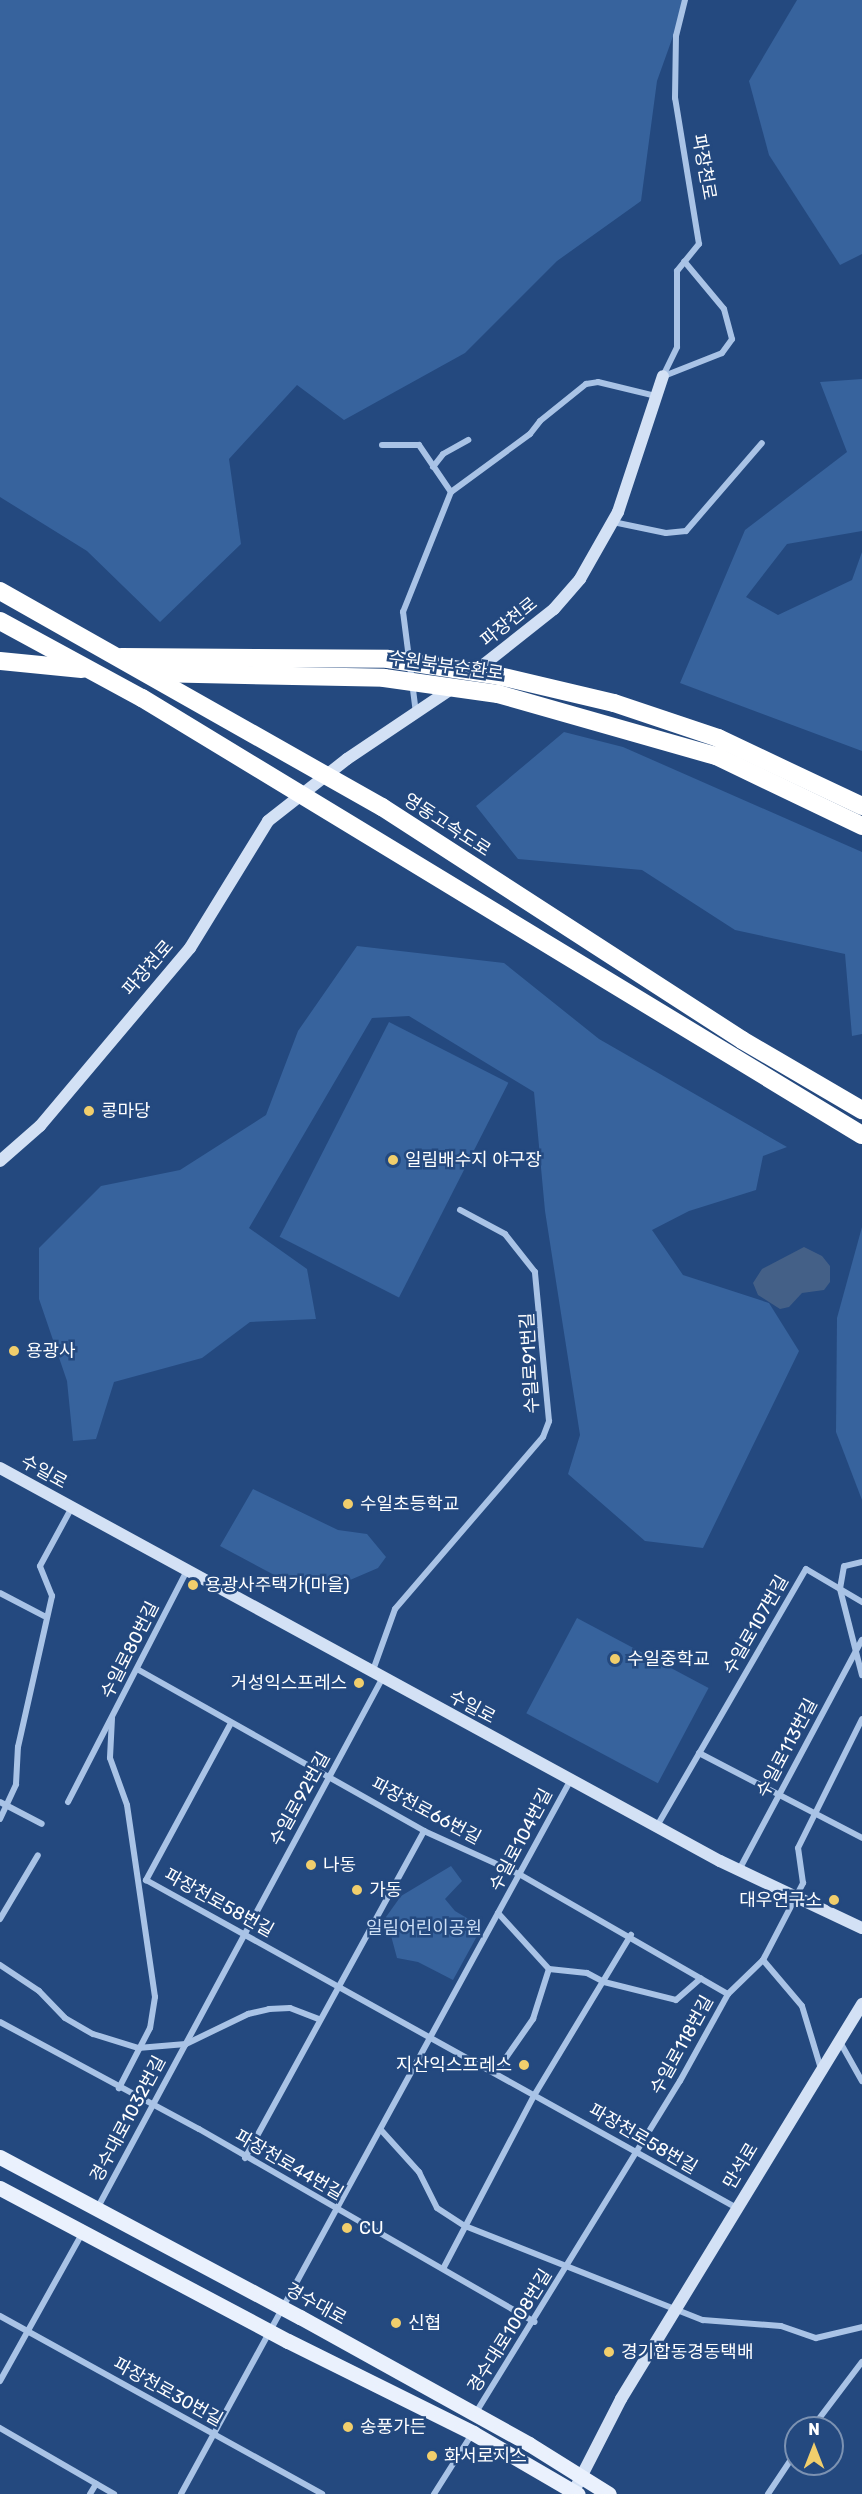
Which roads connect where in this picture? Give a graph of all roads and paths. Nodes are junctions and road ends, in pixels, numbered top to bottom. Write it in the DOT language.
graph roads {
  1 [pos="685,0"];
  2 [pos="684,261"];
  3 [pos="663,376"];
  4 [pos="656,396"];
  5 [pos="468,440"];
  6 [pos="762,443"];
  7 [pos="382,446"];
  8 [pos="433,467"];
  9 [pos="451,492"];
  10 [pos="613,522"];
  11 [pos="0,591"];
  12 [pos="0,621"];
  13 [pos="0,648"];
  14 [pos="0,661"];
  15 [pos="416,713"];
  16 [pos="717,747"];
  17 [pos="862,806"];
  18 [pos="862,826"];
  19 [pos="862,1110"];
  20 [pos="862,1135"];
  21 [pos="0,1161"];
  22 [pos="460,1210"];
  23 [pos="0,1468"];
  24 [pos="72,1507"];
  25 [pos="862,1562"];
  26 [pos="186,1572"];
  27 [pos="840,1589"];
  28 [pos="0,1593"];
  29 [pos="862,1602"];
  30 [pos="44,1616"];
  31 [pos="862,1640"];
  32 [pos="854,1655"];
  33 [pos="137,1669"];
  34 [pos="862,1675"];
  35 [pos="377,1677"];
  36 [pos="112,1718"];
  37 [pos="862,1719"];
  38 [pos="231,1723"];
  39 [pos="699,1753"];
  40 [pos="330,1776"];
  41 [pos="570,1780"];
  42 [pos="779,1795"];
  43 [pos="0,1802"];
  44 [pos="68,1802"];
  45 [pos="8,1806"];
  46 [pos="816,1814"];
  47 [pos="0,1819"];
  48 [pos="42,1824"];
  49 [pos="656,1827"];
  50 [pos="424,1831"];
  51 [pos="862,1838"];
  52 [pos="38,1855"];
  53 [pos="738,1870"];
  54 [pos="519,1874"];
  55 [pos="797,1899"];
  56 [pos="498,1913"];
  57 [pos="0,1919"];
  58 [pos="862,1928"];
  59 [pos="243,1934"];
  60 [pos="631,1935"];
  61 [pos="764,1960"];
  62 [pos="0,1965"];
  63 [pos="549,1969"];
  64 [pos="701,1978"];
  65 [pos="604,1982"];
  66 [pos="338,1987"];
  67 [pos="728,1994"];
  68 [pos="862,2004"];
  69 [pos="320,2019"];
  70 [pos="0,2022"];
  71 [pos="432,2038"];
  72 [pos="838,2041"];
  73 [pos="186,2044"];
  74 [pos="138,2048"];
  75 [pos="821,2069"];
  76 [pos="496,2072"];
  77 [pos="862,2081"];
  78 [pos="119,2088"];
  79 [pos="535,2094"];
  80 [pos="150,2106"];
  81 [pos="381,2130"];
  82 [pos="635,2153"];
  83 [pos="0,2157"];
  84 [pos="245,2158"];
  85 [pos="0,2188"];
  86 [pos="736,2208"];
  87 [pos="97,2209"];
  88 [pos="337,2210"];
  89 [pos="465,2226"];
  90 [pos="83,2232"];
  91 [pos="570,2264"];
  92 [pos="444,2267"];
  93 [pos="675,2310"];
  94 [pos="282,2313"];
  95 [pos="0,2316"];
  96 [pos="534,2322"];
  97 [pos="862,2326"];
  98 [pos="26,2330"];
  99 [pos="272,2332"];
  100 [pos="862,2365"];
  101 [pos="0,2381"];
  102 [pos="475,2414"];
  103 [pos="822,2416"];
  104 [pos="0,2428"];
  105 [pos="215,2435"];
  106 [pos="479,2436"];
  107 [pos="524,2442"];
  108 [pos="784,2470"];
  109 [pos="582,2475"];
  110 [pos="96,2484"];
  111 [pos="575,2493"];
  112 [pos="90,2494"];
  113 [pos="114,2494"];
  114 [pos="182,2494"];
  115 [pos="322,2494"];
  116 [pos="434,2494"];
  117 [pos="609,2494"];
  118 [pos="768,2494"];
  1 -- 2 [label="street, 파장천로"];
  2 -- 3 [label="street"];
  2 -- 3 [label="street"];
  3 -- 4 [label="street, 파장천로"];
  4 -- 9 [label="street"];
  4 -- 10 [label="street, 파장천로"];
  5 -- 8 [label="street"];
  6 -- 10 [label="street"];
  7 -- 8 [label="street"];
  8 -- 9 [label="street"];
  9 -- 15 [label="street"];
  10 -- 15 [label="street, 파장천로"];
  11 -- 19 [label="highway, 영동고속도로"];
  12 -- 20 [label="highway"];
  13 -- 16 [label="highway, 수원북부순환로"];
  14 -- 16 [label="highway, 수원북부순환로"];
  15 -- 21 [label="street, 파장천로"];
  16 -- 17 [label="highway, 수원북부순환로"];
  16 -- 18 [label="highway, 수원북부순환로"];
  22 -- 35 [label="street, 수일로91번길"];
  23 -- 24 [label="street, 수일로"];
  24 -- 26 [label="street, 수일로"];
  24 -- 30 [label="street, 수일로"];
  25 -- 27 [label="street"];
  26 -- 33 [label="street, 수일로80번길"];
  26 -- 35 [label="street, 수일로"];
  27 -- 29 [label="street, 수일로107번길"];
  27 -- 32 [label="street"];
  27 -- 39 [label="street, 수일로107번길"];
  28 -- 30 [label="street"];
  30 -- 45 [label="street"];
  31 -- 32 [label="street, 수일로113번길"];
  32 -- 34 [label="street"];
  32 -- 42 [label="street, 수일로113번길"];
  33 -- 36 [label="street, 수일로80번길"];
  33 -- 38 [label="street, 파장천로66번길"];
  35 -- 40 [label="street, 수일로92번길"];
  35 -- 41 [label="street, 수일로"];
  36 -- 44 [label="street"];
  36 -- 74 [label="street, 수일로80번길"];
  37 -- 46 [label="street"];
  38 -- 40 [label="street, 파장천로66번길"];
  38 -- 59 [label="street, 파장천로58번길"];
  39 -- 42 [label="street"];
  39 -- 49 [label="street, 수일로107번길"];
  40 -- 50 [label="street, 파장천로66번길"];
  40 -- 59 [label="street, 수일로92번길"];
  41 -- 49 [label="street, 수일로"];
  41 -- 54 [label="street, 수일로104번길"];
  42 -- 46 [label="street"];
  42 -- 53 [label="street, 수일로113번길"];
  43 -- 45 [label="street"];
  45 -- 47 [label="street"];
  45 -- 48 [label="street"];
  46 -- 51 [label="street"];
  46 -- 55 [label="street"];
  49 -- 53 [label="street, 수일로"];
  50 -- 54 [label="street, 파장천로66번길"];
  50 -- 66 [label="street"];
  52 -- 57 [label="street"];
  53 -- 55 [label="street, 수일로"];
  54 -- 56 [label="street, 수일로104번길"];
  54 -- 60 [label="street, 파장천로66번길"];
  55 -- 58 [label="street, 수일로"];
  55 -- 61 [label="street, 수일로118번길"];
  56 -- 63 [label="street, 수일로104번길"];
  56 -- 71 [label="street, 수일로104번길"];
  59 -- 66 [label="street, 파장천로58번길"];
  59 -- 73 [label="street, 경수대로1032번길"];
  60 -- 64 [label="street, 파장천로66번길"];
  60 -- 65 [label="street"];
  61 -- 67 [label="street, 수일로118번길"];
  61 -- 75 [label="street"];
  62 -- 74 [label="street"];
  63 -- 65 [label="street"];
  63 -- 76 [label="street"];
  64 -- 65 [label="street"];
  64 -- 67 [label="street, 파장천로66번길"];
  65 -- 79 [label="street"];
  66 -- 69 [label="street"];
  66 -- 71 [label="street, 파장천로58번길"];
  67 -- 82 [label="street, 수일로118번길"];
  68 -- 72 [label="street, 만석로"];
  69 -- 73 [label="street, 경수대로1032번길"];
  69 -- 84 [label="street"];
  70 -- 78 [label="street, 파장천로44번길"];
  71 -- 76 [label="street, 파장천로58번길"];
  71 -- 81 [label="street, 수일로104번길"];
  72 -- 75 [label="street, 만석로"];
  72 -- 77 [label="street"];
  73 -- 74 [label="street"];
  73 -- 80 [label="street, 경수대로1032번길"];
  74 -- 78 [label="street"];
  75 -- 86 [label="street, 만석로"];
  76 -- 79 [label="street, 파장천로58번길"];
  78 -- 80 [label="street, 파장천로44번길"];
  79 -- 82 [label="street, 파장천로58번길"];
  79 -- 89 [label="street"];
  80 -- 84 [label="street, 파장천로44번길"];
  80 -- 87 [label="street, 경수대로1032번길"];
  81 -- 88 [label="street, 수일로104번길"];
  81 -- 89 [label="street, 경수대로1008번길"];
  82 -- 86 [label="street, 파장천로58번길"];
  82 -- 91 [label="street, 경수대로1008번길"];
  83 -- 87 [label="main road, 경수대로"];
  84 -- 88 [label="street, 파장천로44번길"];
  85 -- 90 [label="main road"];
  86 -- 93 [label="street, 만석로"];
  87 -- 94 [label="main road, 경수대로"];
  88 -- 92 [label="street, 파장천로44번길"];
  88 -- 94 [label="street, 수일로104번길"];
  89 -- 91 [label="street, 경수대로1008번길"];
  89 -- 92 [label="street"];
  90 -- 98 [label="street"];
  90 -- 99 [label="main road"];
  91 -- 93 [label="street"];
  91 -- 96 [label="street, 경수대로1008번길"];
  92 -- 96 [label="street, 파장천로44번길"];
  93 -- 97 [label="street"];
  93 -- 109 [label="street, 만석로"];
  94 -- 99 [label="street, 수일로104번길"];
  94 -- 102 [label="main road, 경수대로"];
  95 -- 98 [label="street, 파장천로30번길"];
  96 -- 102 [label="street, 경수대로1008번길"];
  98 -- 101 [label="street"];
  98 -- 105 [label="street, 파장천로30번길"];
  99 -- 105 [label="street, 수일로104번길"];
  99 -- 106 [label="main road"];
  100 -- 103 [label="street"];
  102 -- 107 [label="main road, 경수대로"];
  104 -- 110 [label="street"];
  105 -- 114 [label="street, 수일로104번길"];
  105 -- 115 [label="street, 파장천로30번길"];
  106 -- 107 [label="main road"];
  106 -- 111 [label="main road"];
  106 -- 116 [label="street"];
  107 -- 109 [label="main road, 경수대로"];
  108 -- 118 [label="street"];
  109 -- 111 [label="street, 만석로"];
  109 -- 117 [label="main road, 경수대로"];
  110 -- 112 [label="street"];
  110 -- 113 [label="street"];
}
